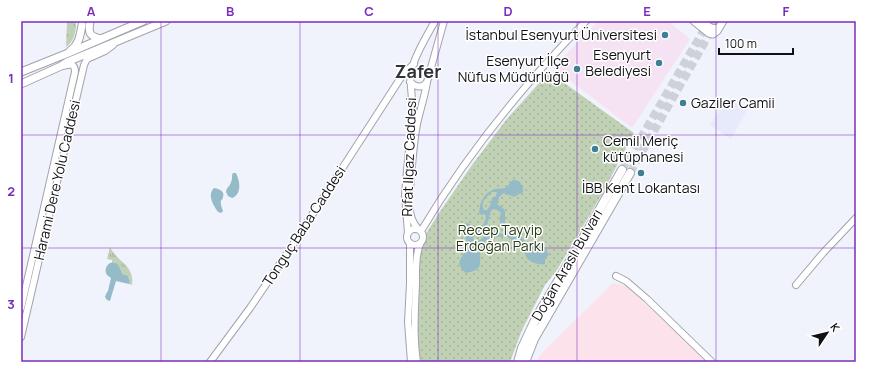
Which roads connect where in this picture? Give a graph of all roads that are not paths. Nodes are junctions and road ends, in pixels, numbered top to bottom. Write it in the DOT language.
graph roads {
  1 [pos="90,21"];
  2 [pos="143,21"];
  3 [pos="166,21"];
  4 [pos="435,21"];
  5 [pos="444,21"];
  6 [pos="586,21"];
  7 [pos="694,21"];
  8 [pos="705,21"];
  9 [pos="82,23"];
  10 [pos="722,24"];
  11 [pos="102,39"];
  12 [pos="119,41"];
  13 [pos="423,43"];
  14 [pos="86,46"];
  15 [pos="436,47"];
  16 [pos="94,51"];
  17 [pos="58,58"];
  18 [pos="414,64"];
  19 [pos="61,66"];
  20 [pos="21,72"];
  21 [pos="410,82"];
  22 [pos="427,82"];
  23 [pos="21,84"];
  24 [pos="395,87"];
  25 [pos="623,195"];
  26 [pos="856,218"];
  27 [pos="41,220"];
  28 [pos="48,222"];
  29 [pos="419,230"];
  30 [pos="408,233"];
  31 [pos="410,243"];
  32 [pos="420,244"];
  33 [pos="616,276"];
  34 [pos="796,285"];
  35 [pos="561,292"];
  36 [pos="21,308"];
  37 [pos="22,324"];
  38 [pos="21,337"];
  39 [pos="210,362"];
  40 [pos="411,362"];
  41 [pos="417,362"];
  42 [pos="518,362"];
  43 [pos="525,362"];
  44 [pos="712,362"];
  1 -- 11 [label="main road"];
  2 -- 11 [label="main road"];
  3 -- 12 [label="main road"];
  4 -- 13 [label="street"];
  5 -- 15 [label="street, Rıfat Ilgaz Caddesi"];
  6 -- 29 [label="street"];
  7 -- 10 [label="main road"];
  8 -- 10 [label="main road"];
  9 -- 14 [label="main road"];
  9 -- 17 [label="main road"];
  11 -- 14 [label="main road"];
  12 -- 16 [label="main road"];
  12 -- 28 [label="street, Harami Dere Yolu Caddesi"];
  13 -- 15 [label="street"];
  13 -- 18 [label="street"];
  14 -- 16 [label="main road"];
  14 -- 17 [label="main road"];
  15 -- 22 [label="street, Rıfat Ilgaz Caddesi"];
  16 -- 19 [label="main road"];
  17 -- 20 [label="main road"];
  18 -- 21 [label="street, Rıfat Ilgaz Caddesi"];
  18 -- 24 [label="street, Tonguç Baba Caddesi"];
  19 -- 23 [label="main road"];
  19 -- 27 [label="street, Harami Dere Yolu Caddesi"];
  21 -- 22 [label="street"];
  21 -- 24 [label="street"];
  21 -- 30 [label="street, Rıfat Ilgaz Caddesi"];
  22 -- 29 [label="street, Rıfat Ilgaz Caddesi"];
  24 -- 39 [label="street, Tonguç Baba Caddesi"];
  25 -- 35 [label="main road"];
  26 -- 34 [label="street"];
  27 -- 28 [label="street"];
  27 -- 36 [label="street, Harami Dere Yolu Caddesi"];
  28 -- 37 [label="street, Harami Dere Yolu Caddesi"];
  29 -- 30 [label="street"];
  29 -- 32 [label="street"];
  30 -- 31 [label="street"];
  31 -- 32 [label="street"];
  31 -- 40 [label="street"];
  32 -- 41 [label="street"];
  33 -- 44 [label="street"];
  35 -- 42 [label="main road, Doğan Araslı Bulvarı"];
  35 -- 43 [label="main road, Doğan Araslı Bulvarı"];
  37 -- 38 [label="street, Harami Dere Yolu Caddesi"];
}
